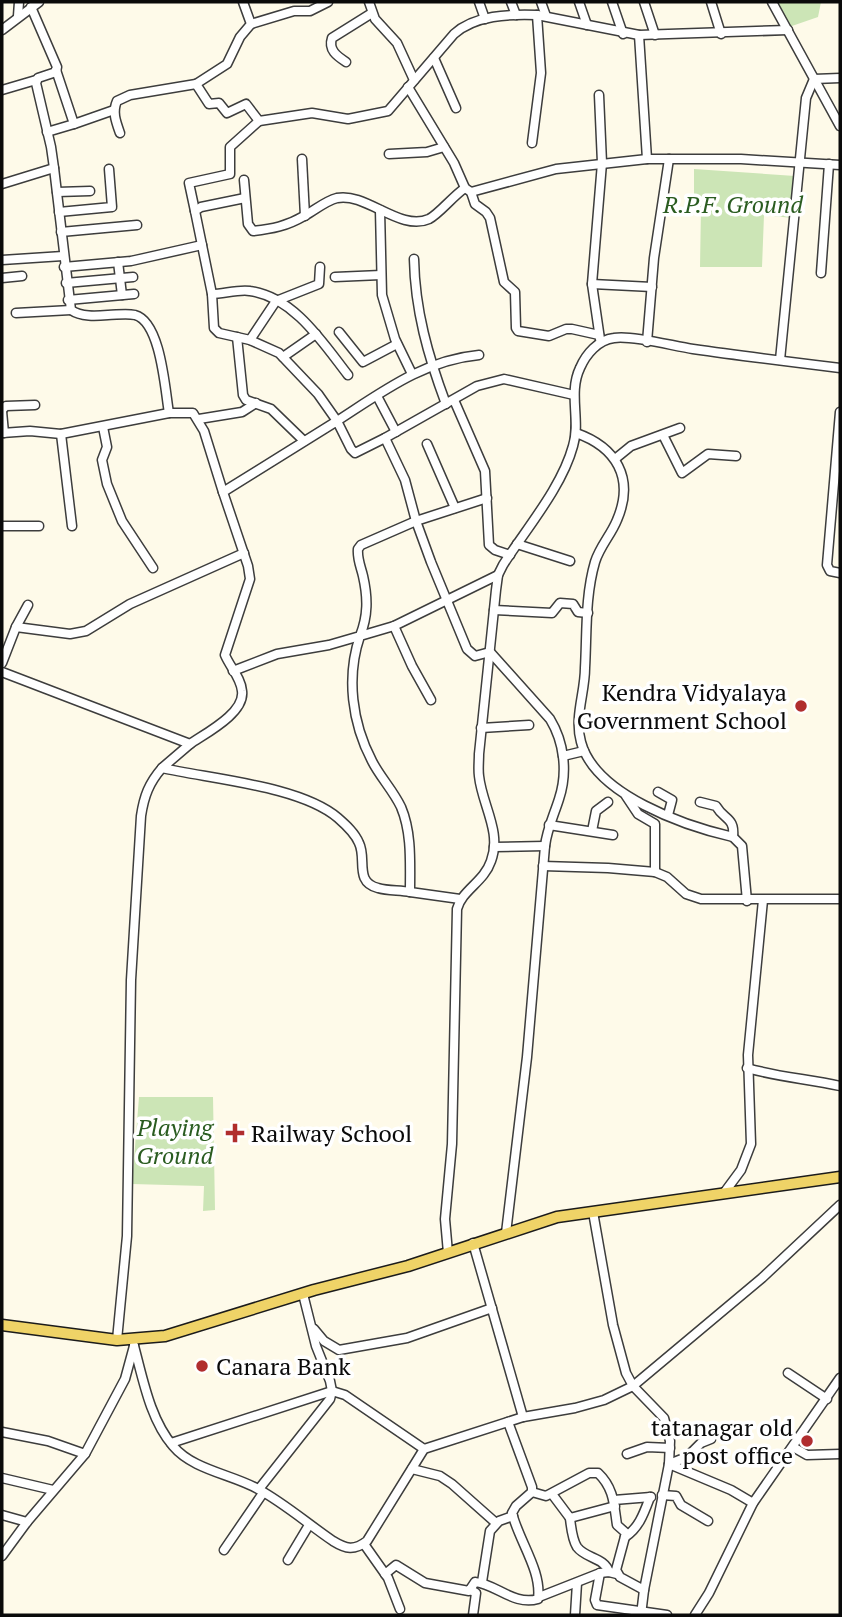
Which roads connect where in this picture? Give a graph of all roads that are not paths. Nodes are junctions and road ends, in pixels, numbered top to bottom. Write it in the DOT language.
graph roads {
  1 [pos="19,2"];
  2 [pos="40,2"];
  3 [pos="243,2"];
  4 [pos="328,2"];
  5 [pos="369,2"];
  6 [pos="479,2"];
  7 [pos="511,2"];
  8 [pos="541,2"];
  9 [pos="579,2"];
  10 [pos="612,2"];
  11 [pos="644,2"];
  12 [pos="711,2"];
  13 [pos="772,2"];
  14 [pos="31,7"];
  15 [pos="372,13"];
  16 [pos="516,15"];
  17 [pos="541,15"];
  18 [pos="18,16"];
  19 [pos="485,19"];
  20 [pos="251,24"];
  21 [pos="587,24"];
  22 [pos="2,30"];
  23 [pos="788,30"];
  24 [pos="623,34"];
  25 [pos="655,34"];
  26 [pos="721,34"];
  27 [pos="639,35"];
  28 [pos="434,58"];
  29 [pos="346,62"];
  30 [pos="57,70"];
  31 [pos="840,78"];
  32 [pos="814,79"];
  33 [pos="36,80"];
  34 [pos="196,84"];
  35 [pos="411,84"];
  36 [pos="2,90"];
  37 [pos="599,94"];
  38 [pos="456,108"];
  39 [pos="114,110"];
  40 [pos="259,121"];
  41 [pos="74,124"];
  42 [pos="840,126"];
  43 [pos="47,132"];
  44 [pos="120,133"];
  45 [pos="532,144"];
  46 [pos="444,147"];
  47 [pos="388,154"];
  48 [pos="302,159"];
  49 [pos="647,159"];
  50 [pos="669,159"];
  51 [pos="798,162"];
  52 [pos="602,163"];
  53 [pos="829,164"];
  54 [pos="840,165"];
  55 [pos="54,168"];
  56 [pos="109,169"];
  57 [pos="244,180"];
  58 [pos="2,184"];
  59 [pos="468,190"];
  60 [pos="90,191"];
  61 [pos="57,192"];
  62 [pos="245,198"];
  63 [pos="380,210"];
  64 [pos="195,211"];
  65 [pos="59,212"];
  66 [pos="305,216"];
  67 [pos="137,225"];
  68 [pos="61,232"];
  69 [pos="202,245"];
  70 [pos="63,256"];
  71 [pos="414,259"];
  72 [pos="2,260"];
  73 [pos="118,262"];
  74 [pos="64,267"];
  75 [pos="320,267"];
  76 [pos="821,273"];
  77 [pos="381,275"];
  78 [pos="22,276"];
  79 [pos="133,277"];
  80 [pos="335,277"];
  81 [pos="2,278"];
  82 [pos="120,278"];
  83 [pos="66,283"];
  84 [pos="592,284"];
  85 [pos="652,287"];
  86 [pos="134,294"];
  87 [pos="212,294"];
  88 [pos="122,295"];
  89 [pos="68,300"];
  90 [pos="276,301"];
  91 [pos="71,310"];
  92 [pos="16,313"];
  93 [pos="339,332"];
  94 [pos="316,334"];
  95 [pos="237,337"];
  96 [pos="600,339"];
  97 [pos="250,340"];
  98 [pos="647,342"];
  99 [pos="397,344"];
  100 [pos="479,355"];
  101 [pos="283,357"];
  102 [pos="780,360"];
  103 [pos="431,365"];
  104 [pos="840,368"];
  105 [pos="412,374"];
  106 [pos="348,375"];
  107 [pos="574,395"];
  108 [pos="377,396"];
  109 [pos="450,402"];
  110 [pos="256,403"];
  111 [pos="35,405"];
  112 [pos="2,411"];
  113 [pos="840,412"];
  114 [pos="169,413"];
  115 [pos="199,419"];
  116 [pos="337,421"];
  117 [pos="103,427"];
  118 [pos="680,428"];
  119 [pos="396,432"];
  120 [pos="3,433"];
  121 [pos="576,433"];
  122 [pos="61,434"];
  123 [pos="663,435"];
  124 [pos="385,439"];
  125 [pos="304,441"];
  126 [pos="427,444"];
  127 [pos="736,456"];
  128 [pos="615,459"];
  129 [pos="223,492"];
  130 [pos="487,498"];
  131 [pos="455,508"];
  132 [pos="416,521"];
  133 [pos="2,526"];
  134 [pos="39,526"];
  135 [pos="72,526"];
  136 [pos="517,544"];
  137 [pos="244,554"];
  138 [pos="510,555"];
  139 [pos="570,561"];
  140 [pos="153,568"];
  141 [pos="840,573"];
  142 [pos="498,575"];
  143 [pos="446,601"];
  144 [pos="28,605"];
  145 [pos="494,610"];
  146 [pos="588,613"];
  147 [pos="394,626"];
  148 [pos="16,627"];
  149 [pos="360,636"];
  150 [pos="490,652"];
  151 [pos="2,663"];
  152 [pos="2,671"];
  153 [pos="233,671"];
  154 [pos="431,700"];
  155 [pos="529,725"];
  156 [pos="481,728"];
  157 [pos="190,744"];
  158 [pos="584,751"];
  159 [pos="563,756"];
  160 [pos="162,768"];
  161 [pos="658,792"];
  162 [pos="626,796"];
  163 [pos="608,802"];
  164 [pos="700,802"];
  165 [pos="668,815"];
  166 [pos="550,825"];
  167 [pos="592,831"];
  168 [pos="613,835"];
  169 [pos="733,837"];
  170 [pos="545,846"];
  171 [pos="494,847"];
  172 [pos="543,866"];
  173 [pos="655,873"];
  174 [pos="410,892"];
  175 [pos="460,899"];
  176 [pos="840,899"];
  177 [pos="763,900"];
  178 [pos="747,901"];
  179 [pos="747,1068"];
  180 [pos="840,1086"];
  181 [pos="840,1177"];
  182 [pos="724,1193"];
  183 [pos="840,1205"];
  184 [pos="593,1212"];
  185 [pos="506,1233"];
  186 [pos="473,1243"];
  187 [pos="448,1253"];
  188 [pos="303,1294"];
  189 [pos="492,1308"];
  190 [pos="2,1325"];
  191 [pos="312,1327"];
  192 [pos="117,1340"];
  193 [pos="134,1343"];
  194 [pos="788,1373"];
  195 [pos="840,1378"];
  196 [pos="634,1386"];
  197 [pos="332,1391"];
  198 [pos="827,1399"];
  199 [pos="523,1417"];
  200 [pos="508,1422"];
  201 [pos="2,1432"];
  202 [pos="711,1439"];
  203 [pos="170,1443"];
  204 [pos="793,1447"];
  205 [pos="670,1448"];
  206 [pos="424,1449"];
  207 [pos="85,1454"];
  208 [pos="627,1454"];
  209 [pos="840,1454"];
  210 [pos="669,1464"];
  211 [pos="412,1469"];
  212 [pos="2,1478"];
  213 [pos="53,1490"];
  214 [pos="261,1491"];
  215 [pos="532,1492"];
  216 [pos="552,1494"];
  217 [pos="650,1497"];
  218 [pos="661,1497"];
  219 [pos="615,1503"];
  220 [pos="753,1503"];
  221 [pos="2,1515"];
  222 [pos="513,1516"];
  223 [pos="570,1518"];
  224 [pos="708,1521"];
  225 [pos="27,1522"];
  226 [pos="496,1523"];
  227 [pos="309,1525"];
  228 [pos="625,1537"];
  229 [pos="364,1544"];
  230 [pos="224,1550"];
  231 [pos="2,1556"];
  232 [pos="288,1560"];
  233 [pos="600,1573"];
  234 [pos="613,1573"];
  235 [pos="385,1574"];
  236 [pos="482,1582"];
  237 [pos="577,1583"];
  238 [pos="471,1590"];
  239 [pos="644,1590"];
  240 [pos="539,1597"];
  241 [pos="400,1609"];
  242 [pos="641,1613"];
  243 [pos="473,1615"];
  244 [pos="576,1615"];
  245 [pos="667,1615"];
  246 [pos="695,1615"];
  1 -- 18 [label="street"];
  2 -- 14 [label="street"];
  3 -- 20 [label="street"];
  4 -- 20 [label="street"];
  5 -- 15 [label="street"];
  6 -- 19 [label="street"];
  7 -- 16 [label="street"];
  8 -- 17 [label="street"];
  9 -- 21 [label="street"];
  10 -- 24 [label="street"];
  11 -- 25 [label="street"];
  12 -- 26 [label="street"];
  13 -- 23 [label="street"];
  14 -- 18 [label="street"];
  14 -- 30 [label="street"];
  15 -- 29 [label="street"];
  15 -- 35 [label="street"];
  16 -- 17 [label="street"];
  16 -- 19 [label="street"];
  17 -- 21 [label="street"];
  17 -- 45 [label="street"];
  18 -- 22 [label="street"];
  19 -- 28 [label="street"];
  20 -- 34 [label="street"];
  21 -- 24 [label="street"];
  23 -- 26 [label="street"];
  23 -- 32 [label="street"];
  24 -- 27 [label="street"];
  25 -- 26 [label="street"];
  25 -- 27 [label="street"];
  27 -- 49 [label="street"];
  28 -- 35 [label="street"];
  28 -- 38 [label="street"];
  30 -- 33 [label="street"];
  30 -- 41 [label="street"];
  31 -- 32 [label="street"];
  32 -- 42 [label="street"];
  32 -- 51 [label="street"];
  33 -- 36 [label="street"];
  33 -- 43 [label="street"];
  34 -- 39 [label="street"];
  34 -- 40 [label="street"];
  35 -- 40 [label="street"];
  35 -- 46 [label="street"];
  37 -- 52 [label="street"];
  39 -- 41 [label="street"];
  39 -- 44 [label="street"];
  40 -- 64 [label="street"];
  41 -- 43 [label="street"];
  43 -- 55 [label="street"];
  46 -- 47 [label="street"];
  46 -- 59 [label="street"];
  48 -- 66 [label="street"];
  49 -- 50 [label="street"];
  49 -- 52 [label="street"];
  50 -- 51 [label="street"];
  50 -- 85 [label="street"];
  51 -- 53 [label="street"];
  51 -- 102 [label="street"];
  52 -- 59 [label="street"];
  52 -- 84 [label="street"];
  53 -- 54 [label="street"];
  53 -- 76 [label="street"];
  55 -- 58 [label="street"];
  55 -- 61 [label="street"];
  56 -- 65 [label="street"];
  57 -- 62 [label="street"];
  59 -- 63 [label="street"];
  59 -- 96 [label="street"];
  60 -- 61 [label="street"];
  61 -- 65 [label="street"];
  62 -- 64 [label="street"];
  62 -- 66 [label="street"];
  63 -- 66 [label="street"];
  63 -- 77 [label="street"];
  64 -- 69 [label="street"];
  65 -- 68 [label="street"];
  67 -- 68 [label="street"];
  68 -- 70 [label="street"];
  69 -- 73 [label="street"];
  69 -- 87 [label="street"];
  70 -- 72 [label="street"];
  70 -- 74 [label="street"];
  71 -- 103 [label="street"];
  73 -- 74 [label="street"];
  73 -- 82 [label="street"];
  74 -- 83 [label="street"];
  75 -- 90 [label="street"];
  77 -- 80 [label="street"];
  77 -- 99 [label="street"];
  78 -- 81 [label="street"];
  79 -- 82 [label="street"];
  82 -- 83 [label="street"];
  82 -- 88 [label="street"];
  83 -- 89 [label="street"];
  84 -- 85 [label="street"];
  84 -- 96 [label="street"];
  85 -- 98 [label="street"];
  86 -- 88 [label="street"];
  87 -- 90 [label="street"];
  87 -- 95 [label="street"];
  88 -- 89 [label="street"];
  89 -- 91 [label="street"];
  90 -- 94 [label="street"];
  90 -- 97 [label="street"];
  91 -- 92 [label="street"];
  91 -- 114 [label="street"];
  93 -- 99 [label="street"];
  94 -- 101 [label="street"];
  94 -- 106 [label="street"];
  95 -- 97 [label="street"];
  95 -- 110 [label="street"];
  96 -- 98 [label="street"];
  96 -- 107 [label="street"];
  97 -- 101 [label="street"];
  98 -- 102 [label="street"];
  99 -- 105 [label="street"];
  100 -- 103 [label="street"];
  101 -- 116 [label="street"];
  102 -- 104 [label="street"];
  103 -- 105 [label="street"];
  103 -- 109 [label="street"];
  105 -- 108 [label="street"];
  107 -- 109 [label="street"];
  107 -- 121 [label="street"];
  108 -- 116 [label="street"];
  108 -- 119 [label="street"];
  109 -- 119 [label="street"];
  109 -- 130 [label="street"];
  110 -- 115 [label="street"];
  110 -- 125 [label="street"];
  111 -- 112 [label="street"];
  112 -- 120 [label="street"];
  113 -- 141 [label="street"];
  114 -- 115 [label="street"];
  114 -- 117 [label="street"];
  115 -- 129 [label="street"];
  116 -- 124 [label="street"];
  116 -- 125 [label="street"];
  117 -- 122 [label="street"];
  117 -- 140 [label="street"];
  118 -- 123 [label="street"];
  119 -- 124 [label="street"];
  120 -- 122 [label="street"];
  121 -- 128 [label="street"];
  121 -- 136 [label="street"];
  122 -- 135 [label="street"];
  123 -- 127 [label="street"];
  123 -- 128 [label="street"];
  124 -- 132 [label="street"];
  125 -- 129 [label="street"];
  126 -- 131 [label="street"];
  128 -- 146 [label="street"];
  129 -- 137 [label="street"];
  130 -- 131 [label="street"];
  130 -- 138 [label="street"];
  131 -- 132 [label="street"];
  132 -- 143 [label="street"];
  132 -- 149 [label="street"];
  133 -- 134 [label="street"];
  136 -- 138 [label="street"];
  136 -- 139 [label="street"];
  137 -- 148 [label="street"];
  137 -- 153 [label="street"];
  138 -- 142 [label="street"];
  142 -- 143 [label="street"];
  142 -- 145 [label="street"];
  143 -- 147 [label="street"];
  143 -- 150 [label="street"];
  144 -- 148 [label="street"];
  145 -- 146 [label="street"];
  145 -- 150 [label="street"];
  146 -- 158 [label="street"];
  147 -- 149 [label="street"];
  147 -- 154 [label="street"];
  148 -- 151 [label="street"];
  149 -- 153 [label="street"];
  149 -- 174 [label="street"];
  150 -- 156 [label="street"];
  150 -- 159 [label="street"];
  152 -- 157 [label="street"];
  153 -- 157 [label="street"];
  155 -- 156 [label="street"];
  156 -- 171 [label="street"];
  157 -- 160 [label="street"];
  158 -- 159 [label="street"];
  158 -- 162 [label="street"];
  159 -- 166 [label="street"];
  160 -- 174 [label="street"];
  160 -- 192 [label="street"];
  161 -- 165 [label="street"];
  162 -- 165 [label="street"];
  162 -- 173 [label="street"];
  163 -- 167 [label="street"];
  164 -- 169 [label="street"];
  165 -- 169 [label="street"];
  166 -- 167 [label="street"];
  166 -- 170 [label="street"];
  167 -- 168 [label="street"];
  169 -- 178 [label="street"];
  170 -- 171 [label="street"];
  170 -- 172 [label="street"];
  171 -- 175 [label="street"];
  172 -- 173 [label="street"];
  172 -- 185 [label="street"];
  173 -- 178 [label="street"];
  174 -- 175 [label="street"];
  175 -- 187 [label="street"];
  176 -- 177 [label="street"];
  177 -- 178 [label="street"];
  177 -- 179 [label="street"];
  179 -- 180 [label="street"];
  179 -- 182 [label="street"];
  181 -- 182 [label="main road"];
  182 -- 184 [label="main road"];
  183 -- 196 [label="street"];
  184 -- 185 [label="main road"];
  184 -- 196 [label="street"];
  185 -- 186 [label="main road"];
  186 -- 187 [label="main road"];
  186 -- 189 [label="street"];
  187 -- 188 [label="main road"];
  188 -- 191 [label="street"];
  188 -- 193 [label="main road"];
  189 -- 191 [label="street"];
  189 -- 199 [label="street"];
  190 -- 192 [label="main road"];
  191 -- 197 [label="street"];
  192 -- 193 [label="main road"];
  193 -- 203 [label="street"];
  193 -- 207 [label="street"];
  194 -- 198 [label="street"];
  195 -- 198 [label="street"];
  196 -- 199 [label="street"];
  196 -- 205 [label="street"];
  197 -- 203 [label="street"];
  197 -- 206 [label="street"];
  197 -- 214 [label="street"];
  198 -- 204 [label="street"];
  199 -- 200 [label="street"];
  200 -- 206 [label="street"];
  200 -- 215 [label="street"];
  201 -- 207 [label="street"];
  202 -- 210 [label="street"];
  203 -- 214 [label="street"];
  204 -- 209 [label="street"];
  204 -- 220 [label="street"];
  205 -- 208 [label="street"];
  205 -- 210 [label="street"];
  206 -- 211 [label="street"];
  207 -- 213 [label="street"];
  210 -- 218 [label="street"];
  210 -- 220 [label="street"];
  211 -- 226 [label="street"];
  211 -- 229 [label="street"];
  212 -- 213 [label="street"];
  213 -- 225 [label="street"];
  214 -- 227 [label="street"];
  214 -- 230 [label="street"];
  215 -- 216 [label="street"];
  215 -- 222 [label="street"];
  216 -- 219 [label="street"];
  216 -- 223 [label="street"];
  217 -- 218 [label="street"];
  217 -- 219 [label="street"];
  217 -- 228 [label="street"];
  218 -- 224 [label="street"];
  218 -- 239 [label="street"];
  219 -- 223 [label="street"];
  219 -- 228 [label="street"];
  220 -- 246 [label="street"];
  221 -- 225 [label="street"];
  222 -- 226 [label="street"];
  222 -- 240 [label="street"];
  223 -- 234 [label="street"];
  225 -- 231 [label="street"];
  226 -- 236 [label="street"];
  227 -- 229 [label="street"];
  227 -- 232 [label="street"];
  228 -- 234 [label="street"];
  229 -- 235 [label="street"];
  233 -- 234 [label="street"];
  233 -- 237 [label="street"];
  233 -- 242 [label="street"];
  234 -- 239 [label="street"];
  235 -- 238 [label="street"];
  235 -- 241 [label="street"];
  236 -- 238 [label="street"];
  236 -- 240 [label="street"];
  237 -- 240 [label="street"];
  237 -- 244 [label="street"];
  238 -- 243 [label="street"];
  239 -- 242 [label="street"];
  242 -- 245 [label="street"];
}
